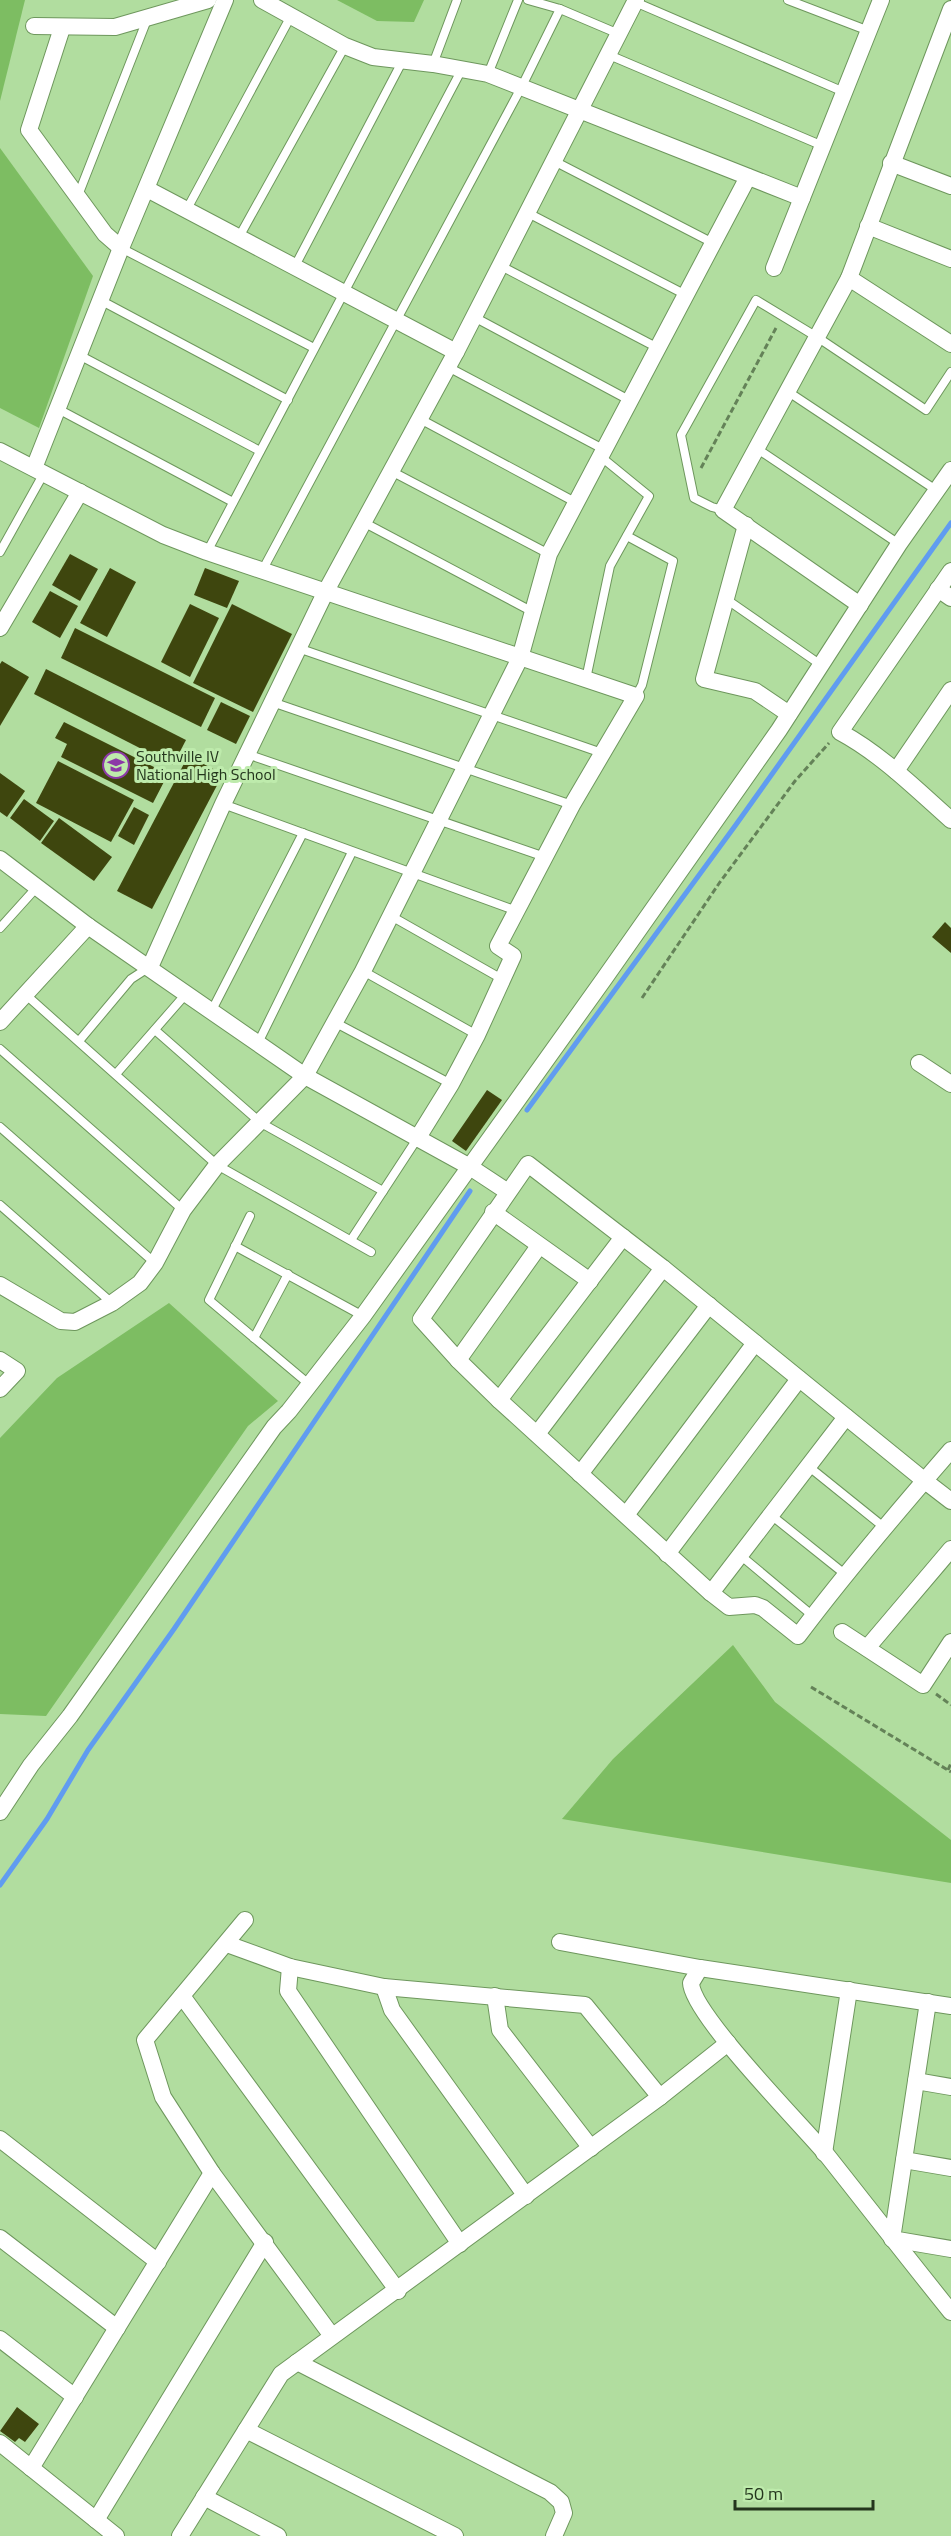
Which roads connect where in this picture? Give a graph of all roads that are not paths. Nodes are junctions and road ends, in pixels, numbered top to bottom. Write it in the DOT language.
graph roads {
  1 [pos="208,0"];
  2 [pos="225,0"];
  3 [pos="262,0"];
  4 [pos="457,0"];
  5 [pos="518,0"];
  6 [pos="528,0"];
  7 [pos="788,0"];
  8 [pos="881,0"];
  9 [pos="635,1"];
  10 [pos="560,9"];
  11 [pos="951,9"];
  12 [pos="291,16"];
  13 [pos="148,17"];
  14 [pos="34,26"];
  15 [pos="62,28"];
  16 [pos="868,31"];
  17 [pos="619,34"];
  18 [pos="345,46"];
  19 [pos="609,55"];
  20 [pos="403,60"];
  21 [pos="433,64"];
  22 [pos="462,69"];
  23 [pos="488,74"];
  24 [pos="522,86"];
  25 [pos="844,92"];
  26 [pos="580,111"];
  27 [pos="823,146"];
  28 [pos="554,161"];
  29 [pos="891,163"];
  30 [pos="748,177"];
  31 [pos="951,186"];
  32 [pos="147,189"];
  33 [pos="77,198"];
  34 [pos="802,198"];
  35 [pos="187,209"];
  36 [pos="528,213"];
  37 [pos="868,226"];
  38 [pos="239,237"];
  39 [pos="713,243"];
  40 [pos="121,248"];
  41 [pos="951,259"];
  42 [pos="295,266"];
  43 [pos="501,266"];
  44 [pos="774,268"];
  45 [pos="849,278"];
  46 [pos="344,292"];
  47 [pos="686,295"];
  48 [pos="100,300"];
  49 [pos="474,317"];
  50 [pos="397,321"];
  51 [pos="817,337"];
  52 [pos="951,344"];
  53 [pos="315,348"];
  54 [pos="658,348"];
  55 [pos="79,355"];
  56 [pos="452,359"];
  57 [pos="951,372"];
  58 [pos="787,391"];
  59 [pos="288,400"];
  60 [pos="629,400"];
  61 [pos="58,409"];
  62 [pos="420,419"];
  63 [pos="756,447"];
  64 [pos="0,451"];
  65 [pos="260,451"];
  66 [pos="601,453"];
  67 [pos="951,470"];
  68 [pos="39,471"];
  69 [pos="391,471"];
  70 [pos="936,490"];
  71 [pos="80,492"];
  72 [pos="233,502"];
  73 [pos="575,502"];
  74 [pos="723,510"];
  75 [pos="363,522"];
  76 [pos="746,525"];
  77 [pos="627,536"];
  78 [pos="899,544"];
  79 [pos="0,552"];
  80 [pos="207,552"];
  81 [pos="549,554"];
  82 [pos="262,571"];
  83 [pos="951,571"];
  84 [pos="326,591"];
  85 [pos="944,594"];
  86 [pos="725,598"];
  87 [pos="860,604"];
  88 [pos="533,612"];
  89 [pos="0,628"];
  90 [pos="298,648"];
  91 [pos="520,658"];
  92 [pos="821,665"];
  93 [pos="586,679"];
  94 [pos="951,690"];
  95 [pos="636,696"];
  96 [pos="272,702"];
  97 [pos="789,714"];
  98 [pos="493,715"];
  99 [pos="602,753"];
  100 [pos="247,754"];
  101 [pos="465,769"];
  102 [pos="896,771"];
  103 [pos="223,804"];
  104 [pos="572,805"];
  105 [pos="949,814"];
  106 [pos="440,820"];
  107 [pos="303,833"];
  108 [pos="352,852"];
  109 [pos="545,857"];
  110 [pos="0,859"];
  111 [pos="413,873"];
  112 [pos="37,887"];
  113 [pos="517,911"];
  114 [pos="391,916"];
  115 [pos="88,926"];
  116 [pos="0,928"];
  117 [pos="150,967"];
  118 [pos="363,972"];
  119 [pos="502,979"];
  120 [pos="25,994"];
  121 [pos="185,995"];
  122 [pos="210,1012"];
  123 [pos="0,1022"];
  124 [pos="336,1023"];
  125 [pos="155,1030"];
  126 [pos="477,1035"];
  127 [pos="80,1041"];
  128 [pos="258,1042"];
  129 [pos="0,1049"];
  130 [pos="919,1063"];
  131 [pos="116,1074"];
  132 [pos="304,1076"];
  133 [pos="451,1084"];
  134 [pos="951,1084"];
  135 [pos="261,1123"];
  136 [pos="0,1127"];
  137 [pos="417,1139"];
  138 [pos="217,1165"];
  139 [pos="470,1167"];
  140 [pos="384,1191"];
  141 [pos="508,1191"];
  142 [pos="0,1206"];
  143 [pos="183,1210"];
  144 [pos="493,1212"];
  145 [pos="250,1216"];
  146 [pos="623,1237"];
  147 [pos="351,1240"];
  148 [pos="235,1246"];
  149 [pos="539,1246"];
  150 [pos="371,1252"];
  151 [pos="155,1263"];
  152 [pos="663,1268"];
  153 [pos="288,1274"];
  154 [pos="590,1281"];
  155 [pos="0,1285"];
  156 [pos="112,1304"];
  157 [pos="708,1305"];
  158 [pos="363,1316"];
  159 [pos="254,1338"];
  160 [pos="755,1343"];
  161 [pos="0,1360"];
  162 [pos="458,1360"];
  163 [pos="799,1379"];
  164 [pos="310,1385"];
  165 [pos="0,1389"];
  166 [pos="499,1400"];
  167 [pos="846,1417"];
  168 [pos="537,1434"];
  169 [pos="951,1450"];
  170 [pos="808,1466"];
  171 [pos="580,1474"];
  172 [pos="925,1480"];
  173 [pos="951,1501"];
  174 [pos="626,1515"];
  175 [pos="771,1515"];
  176 [pos="885,1528"];
  177 [pos="951,1549"];
  178 [pos="667,1554"];
  179 [pos="740,1556"];
  180 [pos="944,1567"];
  181 [pos="846,1575"];
  182 [pos="711,1593"];
  183 [pos="813,1616"];
  184 [pos="842,1632"];
  185 [pos="951,1642"];
  186 [pos="867,1648"];
  187 [pos="0,1812"];
  188 [pos="245,1920"];
  189 [pos="560,1942"];
  190 [pos="227,1944"];
  191 [pos="290,1966"];
  192 [pos="700,1968"];
  193 [pos="384,1987"];
  194 [pos="849,1990"];
  195 [pos="182,1996"];
  196 [pos="495,1996"];
  197 [pos="928,2002"];
  198 [pos="951,2006"];
  199 [pos="728,2043"];
  200 [pos="916,2081"];
  201 [pos="951,2087"];
  202 [pos="660,2097"];
  203 [pos="0,2139"];
  204 [pos="591,2148"];
  205 [pos="824,2153"];
  206 [pos="904,2160"];
  207 [pos="951,2168"];
  208 [pos="212,2173"];
  209 [pos="526,2196"];
  210 [pos="0,2238"];
  211 [pos="892,2239"];
  212 [pos="265,2242"];
  213 [pos="460,2244"];
  214 [pos="951,2249"];
  215 [pos="158,2262"];
  216 [pos="398,2291"];
  217 [pos="951,2312"];
  218 [pos="117,2328"];
  219 [pos="332,2336"];
  220 [pos="0,2339"];
  221 [pos="297,2362"];
  222 [pos="75,2397"];
  223 [pos="246,2430"];
  224 [pos="0,2443"];
  225 [pos="31,2468"];
  226 [pos="204,2498"];
  227 [pos="96,2520"];
  228 [pos="116,2536"];
  229 [pos="180,2536"];
  230 [pos="278,2536"];
  231 [pos="455,2536"];
  232 [pos="554,2536"];
  1 -- 13 [label="street"];
  2 -- 32 [label="street"];
  3 -- 12 [label="street"];
  4 -- 21 [label="lane"];
  5 -- 23 [label="lane"];
  6 -- 10 [label="lane"];
  7 -- 16 [label="lane"];
  8 -- 16 [label="street"];
  9 -- 17 [label="street"];
  9 -- 25 [label="lane"];
  10 -- 17 [label="lane"];
  10 -- 24 [label="lane"];
  11 -- 29 [label="street"];
  12 -- 18 [label="street"];
  12 -- 35 [label="lane"];
  13 -- 15 [label="street"];
  13 -- 33 [label="lane"];
  14 -- 15 [label="street"];
  15 -- 33 [label="street"];
  16 -- 25 [label="street"];
  17 -- 19 [label="street"];
  18 -- 20 [label="street"];
  18 -- 38 [label="lane"];
  19 -- 26 [label="street"];
  19 -- 27 [label="lane"];
  20 -- 21 [label="street"];
  20 -- 42 [label="lane"];
  21 -- 22 [label="street"];
  22 -- 23 [label="street"];
  22 -- 46 [label="lane"];
  23 -- 24 [label="street"];
  24 -- 26 [label="street"];
  24 -- 50 [label="lane"];
  25 -- 27 [label="street"];
  26 -- 28 [label="street"];
  26 -- 30 [label="street"];
  27 -- 34 [label="street"];
  28 -- 36 [label="street"];
  28 -- 39 [label="lane"];
  29 -- 31 [label="street"];
  29 -- 37 [label="street"];
  30 -- 34 [label="street"];
  30 -- 39 [label="street"];
  32 -- 35 [label="street"];
  32 -- 40 [label="street"];
  33 -- 40 [label="street"];
  34 -- 44 [label="street"];
  35 -- 38 [label="street"];
  36 -- 43 [label="street"];
  36 -- 47 [label="lane"];
  37 -- 41 [label="street"];
  37 -- 45 [label="street"];
  38 -- 42 [label="street"];
  39 -- 47 [label="street"];
  40 -- 48 [label="street"];
  40 -- 53 [label="lane"];
  42 -- 46 [label="street"];
  43 -- 49 [label="street"];
  43 -- 54 [label="lane"];
  45 -- 51 [label="street"];
  45 -- 52 [label="street"];
  46 -- 50 [label="street"];
  46 -- 53 [label="lane"];
  47 -- 54 [label="street"];
  48 -- 55 [label="street"];
  48 -- 59 [label="lane"];
  49 -- 56 [label="street"];
  49 -- 60 [label="lane"];
  50 -- 56 [label="street"];
  50 -- 82 [label="lane"];
  51 -- 57 [label="lane"];
  51 -- 58 [label="street"];
  51 -- 74 [label="lane"];
  53 -- 59 [label="lane"];
  54 -- 60 [label="street"];
  55 -- 61 [label="street"];
  55 -- 65 [label="lane"];
  56 -- 62 [label="street"];
  56 -- 66 [label="lane"];
  58 -- 63 [label="street"];
  58 -- 70 [label="lane"];
  59 -- 65 [label="lane"];
  60 -- 66 [label="street"];
  61 -- 68 [label="street"];
  61 -- 72 [label="lane"];
  62 -- 69 [label="street"];
  62 -- 73 [label="lane"];
  63 -- 74 [label="street"];
  63 -- 78 [label="lane"];
  64 -- 68 [label="street"];
  65 -- 72 [label="lane"];
  66 -- 73 [label="street"];
  66 -- 77 [label="lane"];
  67 -- 70 [label="street"];
  68 -- 71 [label="street"];
  68 -- 79 [label="lane"];
  69 -- 75 [label="street"];
  69 -- 81 [label="lane"];
  70 -- 78 [label="street"];
  71 -- 80 [label="street"];
  71 -- 89 [label="street"];
  72 -- 80 [label="lane"];
  73 -- 81 [label="street"];
  74 -- 76 [label="street"];
  75 -- 84 [label="street"];
  75 -- 88 [label="lane"];
  76 -- 86 [label="street"];
  76 -- 87 [label="street"];
  77 -- 93 [label="lane"];
  77 -- 95 [label="lane"];
  78 -- 87 [label="street"];
  80 -- 82 [label="street"];
  81 -- 88 [label="street"];
  82 -- 84 [label="street"];
  83 -- 85 [label="street"];
  84 -- 90 [label="street"];
  84 -- 91 [label="street"];
  85 -- 102 [label="street"];
  86 -- 92 [label="lane"];
  86 -- 97 [label="street"];
  87 -- 92 [label="street"];
  88 -- 91 [label="street"];
  90 -- 96 [label="street"];
  90 -- 98 [label="lane"];
  91 -- 93 [label="street"];
  91 -- 98 [label="street"];
  92 -- 97 [label="street"];
  93 -- 95 [label="street"];
  94 -- 102 [label="street"];
  95 -- 99 [label="street"];
  96 -- 100 [label="street"];
  96 -- 101 [label="lane"];
  97 -- 139 [label="street"];
  98 -- 99 [label="lane"];
  98 -- 101 [label="street"];
  99 -- 104 [label="street"];
  100 -- 103 [label="street"];
  100 -- 106 [label="lane"];
  101 -- 104 [label="lane"];
  101 -- 106 [label="street"];
  102 -- 105 [label="street"];
  103 -- 107 [label="lane"];
  103 -- 117 [label="street"];
  104 -- 109 [label="street"];
  106 -- 109 [label="lane"];
  106 -- 111 [label="street"];
  107 -- 108 [label="lane"];
  107 -- 122 [label="lane"];
  108 -- 111 [label="lane"];
  108 -- 128 [label="lane"];
  109 -- 113 [label="street"];
  110 -- 112 [label="street"];
  111 -- 113 [label="lane"];
  111 -- 114 [label="street"];
  112 -- 115 [label="street"];
  112 -- 116 [label="lane"];
  113 -- 119 [label="street"];
  114 -- 118 [label="street"];
  114 -- 119 [label="lane"];
  115 -- 117 [label="street"];
  115 -- 120 [label="street"];
  117 -- 121 [label="street"];
  117 -- 127 [label="lane"];
  118 -- 124 [label="street"];
  118 -- 126 [label="lane"];
  119 -- 126 [label="street"];
  120 -- 123 [label="street"];
  120 -- 127 [label="lane"];
  121 -- 122 [label="street"];
  121 -- 125 [label="lane"];
  122 -- 128 [label="street"];
  124 -- 132 [label="street"];
  124 -- 133 [label="lane"];
  125 -- 131 [label="lane"];
  125 -- 135 [label="lane"];
  126 -- 133 [label="street"];
  127 -- 131 [label="lane"];
  128 -- 132 [label="street"];
  129 -- 143 [label="lane"];
  130 -- 134 [label="street"];
  131 -- 138 [label="lane"];
  132 -- 135 [label="street"];
  132 -- 137 [label="street"];
  133 -- 137 [label="street"];
  135 -- 138 [label="street"];
  135 -- 140 [label="lane"];
  136 -- 151 [label="lane"];
  137 -- 139 [label="street"];
  137 -- 140 [label="lane"];
  138 -- 143 [label="street"];
  138 -- 147 [label="lane"];
  139 -- 141 [label="street"];
  139 -- 158 [label="street"];
  140 -- 147 [label="lane"];
  141 -- 144 [label="street"];
  141 -- 146 [label="street"];
  142 -- 156 [label="lane"];
  143 -- 151 [label="street"];
  144 -- 149 [label="street"];
  144 -- 162 [label="street"];
  145 -- 148 [label="lane"];
  146 -- 152 [label="street"];
  146 -- 154 [label="street"];
  147 -- 150 [label="lane"];
  148 -- 153 [label="lane"];
  148 -- 159 [label="lane"];
  149 -- 154 [label="street"];
  149 -- 162 [label="street"];
  151 -- 156 [label="street"];
  152 -- 157 [label="street"];
  152 -- 168 [label="street"];
  153 -- 158 [label="lane"];
  153 -- 159 [label="lane"];
  154 -- 166 [label="street"];
  155 -- 156 [label="street"];
  157 -- 160 [label="street"];
  157 -- 171 [label="street"];
  158 -- 164 [label="street"];
  159 -- 164 [label="lane"];
  160 -- 163 [label="street"];
  160 -- 174 [label="street"];
  161 -- 165 [label="street"];
  162 -- 166 [label="street"];
  163 -- 167 [label="street"];
  163 -- 178 [label="street"];
  164 -- 187 [label="street"];
  166 -- 168 [label="street"];
  167 -- 170 [label="street"];
  167 -- 172 [label="street"];
  168 -- 171 [label="street"];
  169 -- 172 [label="street"];
  170 -- 175 [label="street"];
  170 -- 176 [label="lane"];
  171 -- 174 [label="street"];
  172 -- 173 [label="street"];
  172 -- 176 [label="street"];
  174 -- 178 [label="street"];
  175 -- 179 [label="street"];
  175 -- 181 [label="lane"];
  176 -- 181 [label="street"];
  177 -- 180 [label="street"];
  178 -- 182 [label="street"];
  179 -- 182 [label="street"];
  179 -- 183 [label="lane"];
  180 -- 186 [label="street"];
  181 -- 183 [label="street"];
  182 -- 183 [label="street"];
  184 -- 186 [label="street"];
  185 -- 186 [label="street"];
  188 -- 190 [label="street"];
  189 -- 192 [label="street"];
  190 -- 191 [label="street"];
  190 -- 195 [label="street"];
  191 -- 193 [label="street"];
  191 -- 213 [label="street"];
  192 -- 194 [label="street"];
  192 -- 199 [label="street"];
  193 -- 196 [label="street"];
  193 -- 209 [label="street"];
  194 -- 197 [label="street"];
  194 -- 205 [label="street"];
  195 -- 208 [label="street"];
  195 -- 216 [label="street"];
  196 -- 202 [label="street"];
  196 -- 204 [label="street"];
  197 -- 198 [label="street"];
  197 -- 200 [label="street"];
  199 -- 202 [label="street"];
  199 -- 205 [label="street"];
  200 -- 201 [label="street"];
  200 -- 206 [label="street"];
  202 -- 204 [label="street"];
  203 -- 215 [label="street"];
  204 -- 209 [label="street"];
  205 -- 211 [label="street"];
  206 -- 207 [label="street"];
  206 -- 211 [label="street"];
  208 -- 212 [label="street"];
  208 -- 215 [label="street"];
  209 -- 213 [label="street"];
  210 -- 218 [label="street"];
  211 -- 214 [label="street"];
  211 -- 217 [label="street"];
  212 -- 219 [label="street"];
  212 -- 227 [label="street"];
  213 -- 216 [label="street"];
  215 -- 218 [label="street"];
  216 -- 219 [label="street"];
  218 -- 222 [label="street"];
  219 -- 221 [label="street"];
  220 -- 222 [label="street"];
  221 -- 223 [label="street"];
  221 -- 232 [label="street"];
  222 -- 225 [label="street"];
  223 -- 226 [label="street"];
  223 -- 231 [label="street"];
  224 -- 225 [label="street"];
  225 -- 227 [label="street"];
  226 -- 229 [label="street"];
  226 -- 230 [label="street"];
  227 -- 228 [label="street"];
}
